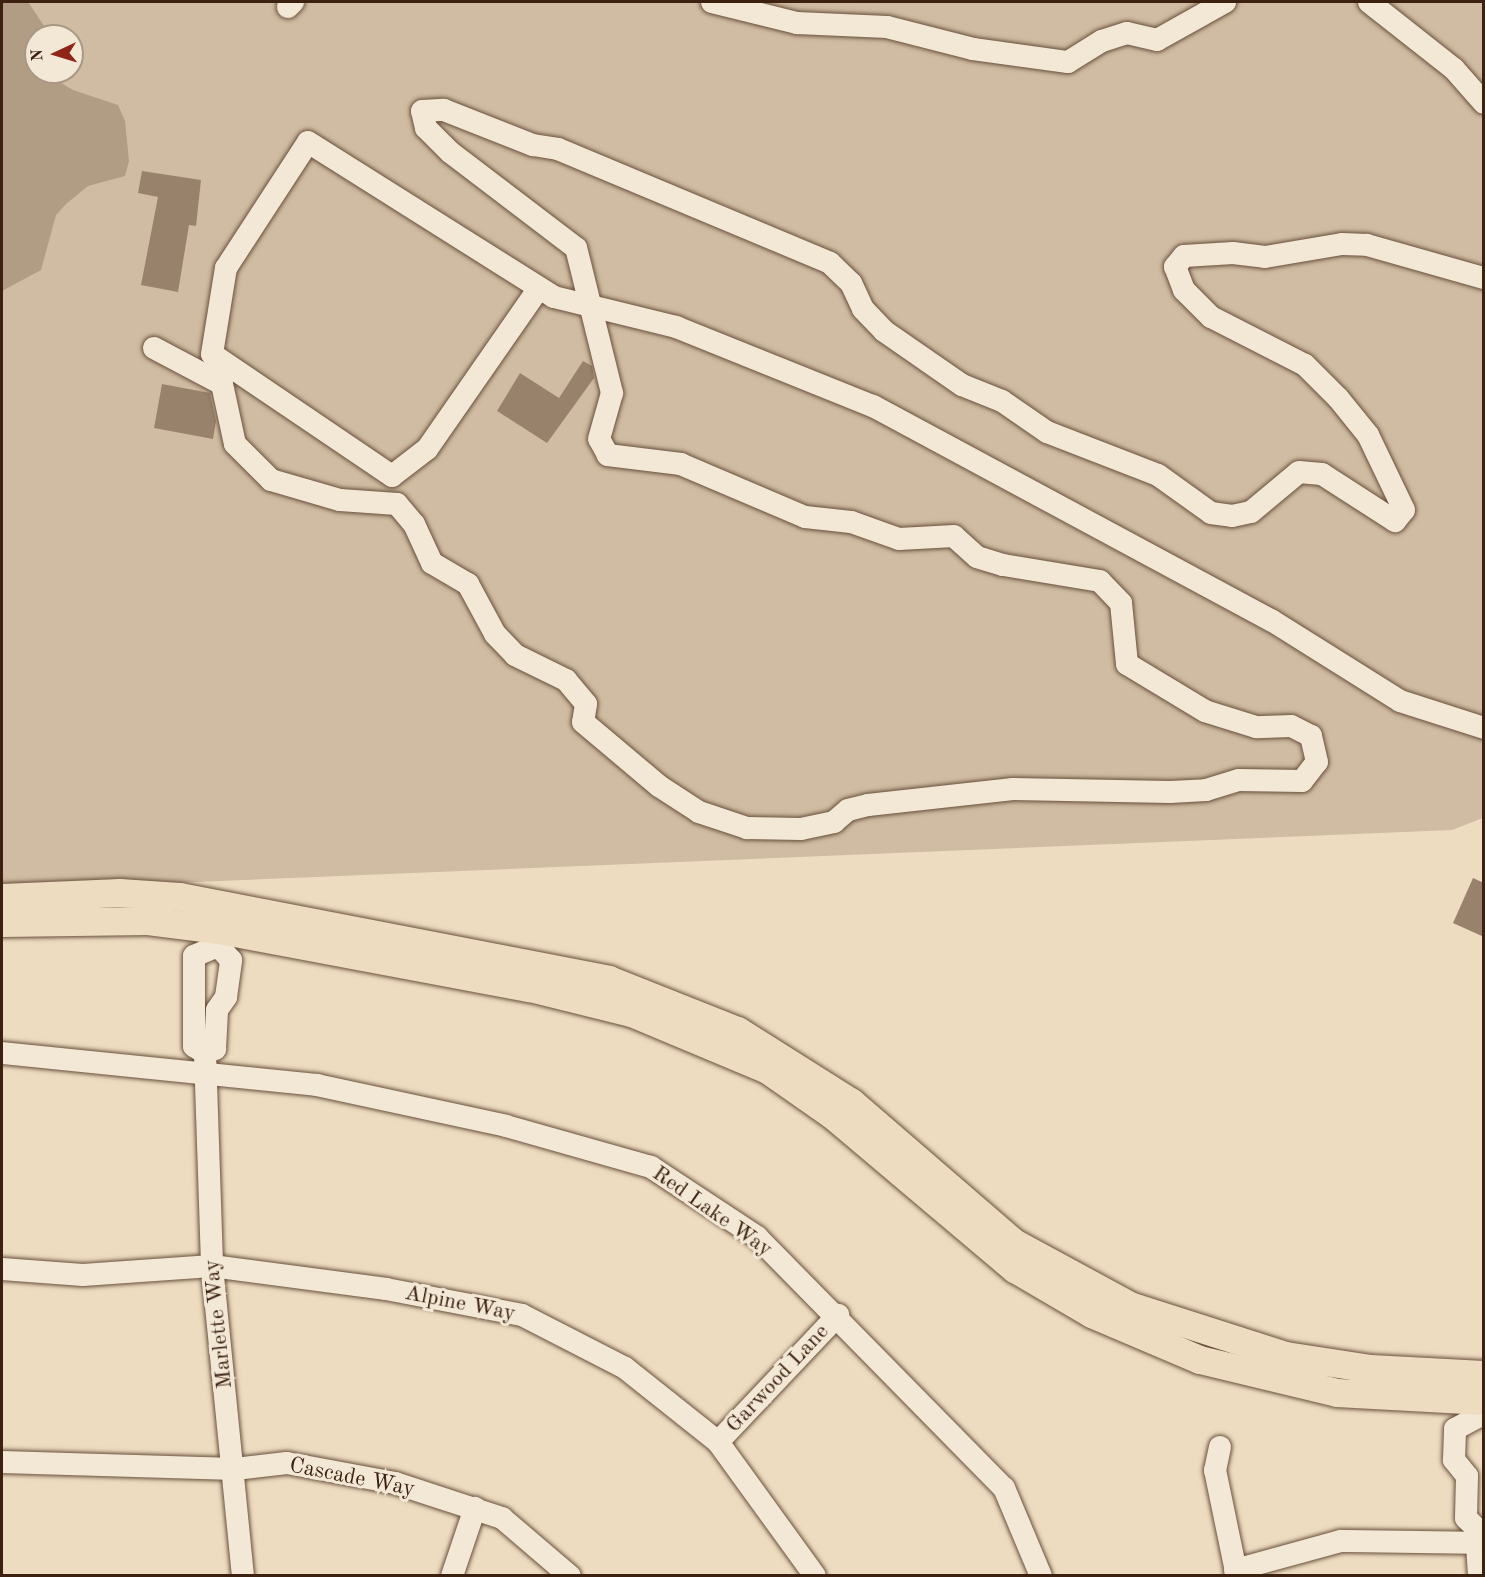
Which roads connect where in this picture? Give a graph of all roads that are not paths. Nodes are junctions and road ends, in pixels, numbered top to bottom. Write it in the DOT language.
graph roads {
  1 [pos="712,2"];
  2 [pos="1225,2"];
  3 [pos="1369,2"];
  4 [pos="1484,103"];
  5 [pos="1484,279"];
  6 [pos="539,288"];
  7 [pos="593,307"];
  8 [pos="154,348"];
  9 [pos="1484,728"];
  10 [pos="2,898"];
  11 [pos="2,922"];
  12 [pos="220,927"];
  13 [pos="207,1010"];
  14 [pos="2,1053"];
  15 [pos="204,1062"];
  16 [pos="212,1266"];
  17 [pos="2,1269"];
  18 [pos="838,1315"];
  19 [pos="1480,1399"];
  20 [pos="718,1442"];
  21 [pos="1220,1447"];
  22 [pos="2,1462"];
  23 [pos="235,1469"];
  24 [pos="1475,1476"];
  25 [pos="475,1508"];
  26 [pos="1479,1530"];
  27 [pos="1236,1573"];
  28 [pos="243,1575"];
  29 [pos="452,1575"];
  30 [pos="570,1575"];
  31 [pos="815,1575"];
  32 [pos="1041,1575"];
  33 [pos="1479,1575"];
  1 -- 2 [label="street"];
  3 -- 4 [label="street"];
  5 -- 7 [label="street"];
  6 -- 6 [label="street"];
  6 -- 7 [label="street"];
  7 -- 8 [label="street"];
  7 -- 9 [label="street"];
  10 -- 12 [label="main road"];
  11 -- 12 [label="main road"];
  12 -- 13 [label="street"];
  12 -- 13 [label="street"];
  12 -- 19 [label="main road"];
  13 -- 15 [label="street"];
  14 -- 15 [label="street, Red Lake Way"];
  15 -- 16 [label="street, Marlette Way"];
  15 -- 18 [label="street, Red Lake Way"];
  16 -- 17 [label="street, Alpine Way"];
  16 -- 20 [label="street, Alpine Way"];
  16 -- 23 [label="street, Marlette Way"];
  18 -- 20 [label="street, Garwood Lane"];
  18 -- 32 [label="street, Red Lake Way"];
  19 -- 24 [label="street"];
  20 -- 31 [label="street, Alpine Way"];
  21 -- 27 [label="street"];
  22 -- 23 [label="street, Cascade Way"];
  23 -- 25 [label="street, Cascade Way"];
  23 -- 28 [label="street, Marlette Way"];
  24 -- 26 [label="street"];
  25 -- 29 [label="street"];
  25 -- 30 [label="street, Cascade Way"];
  26 -- 27 [label="street"];
  26 -- 33 [label="street"];
}
